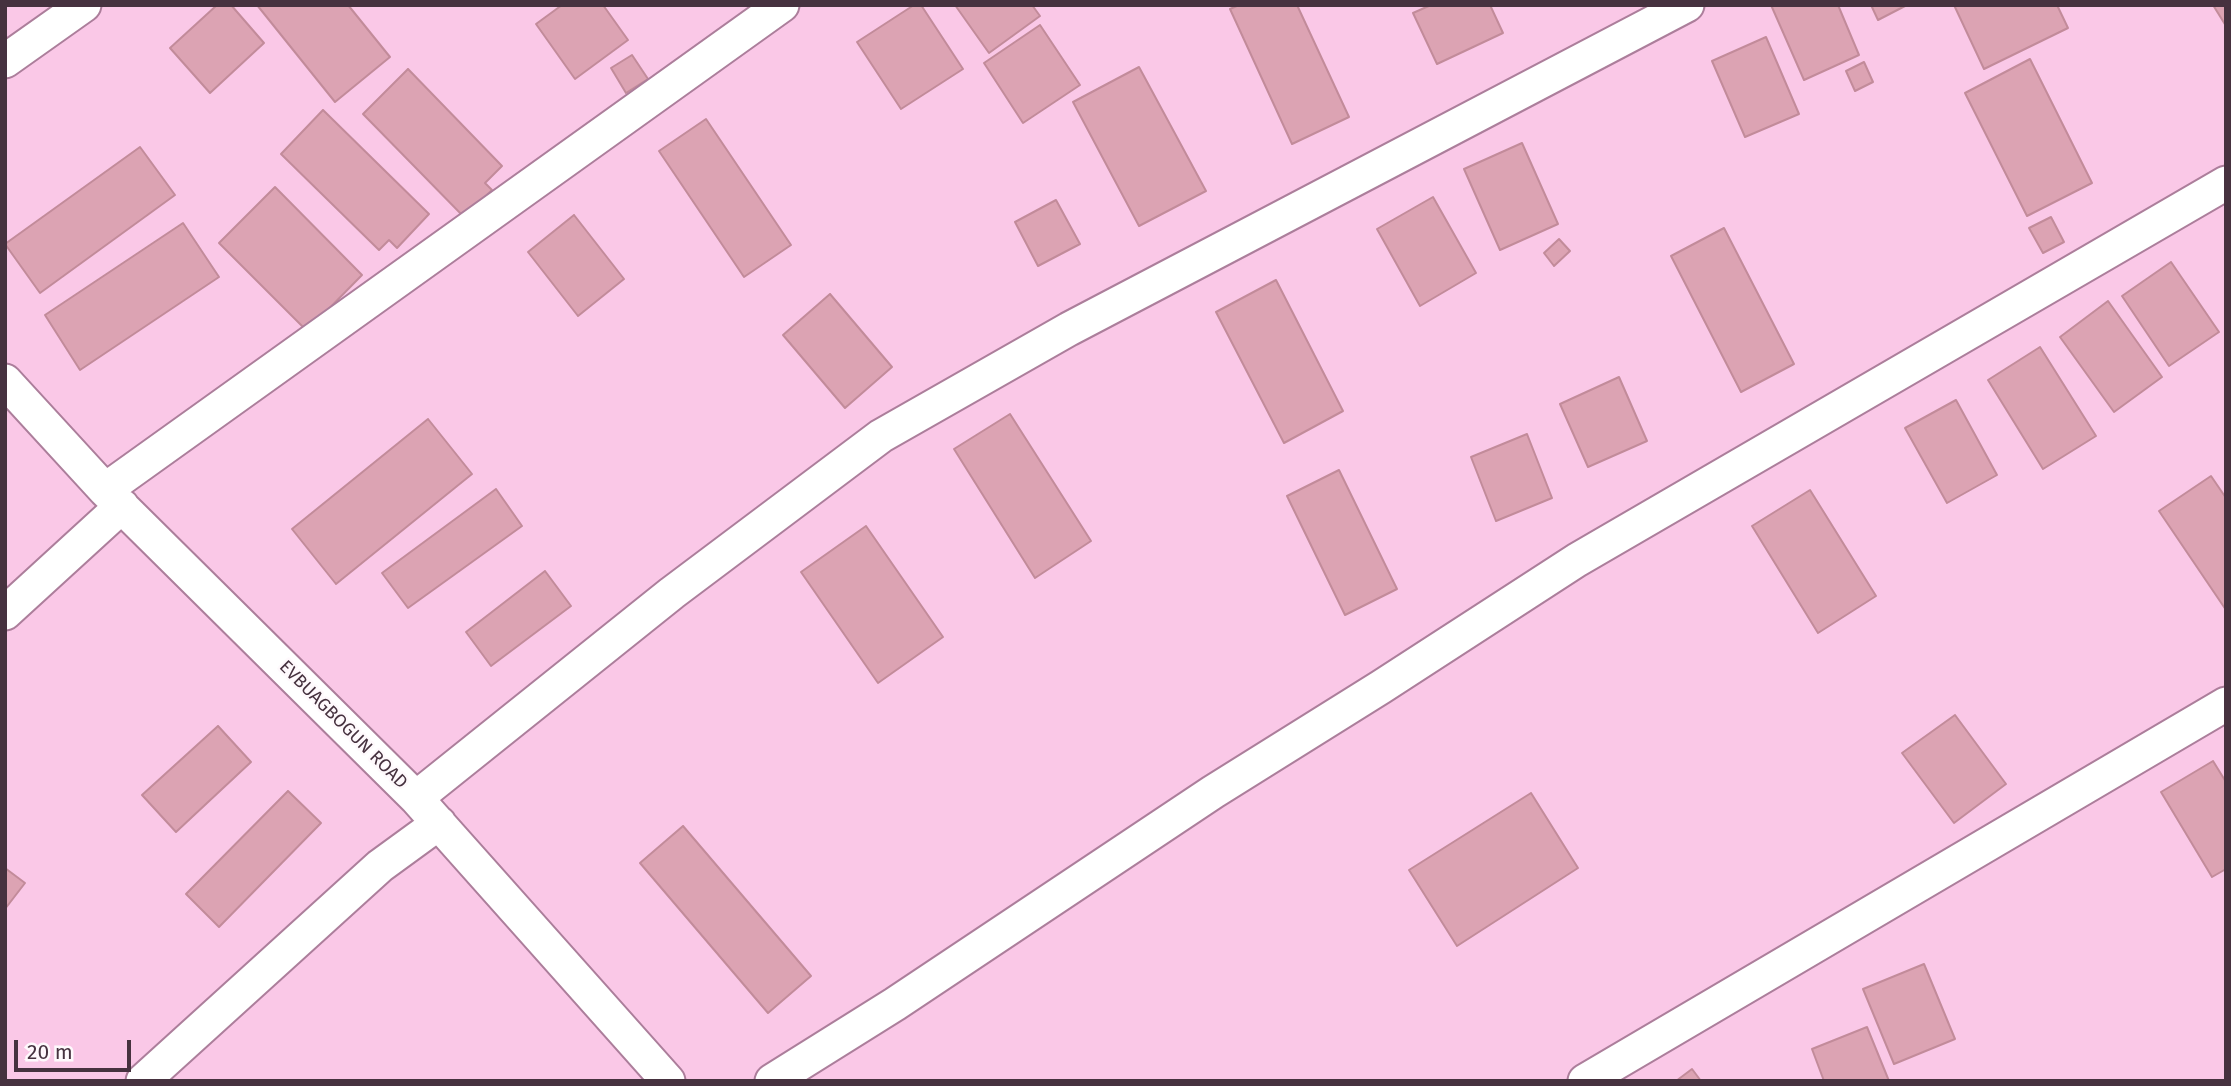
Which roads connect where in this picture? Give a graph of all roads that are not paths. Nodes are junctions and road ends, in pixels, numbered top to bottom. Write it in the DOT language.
graph roads {
  1 [pos="84,5"];
  2 [pos="782,5"];
  3 [pos="1687,5"];
  4 [pos="5,61"];
  5 [pos="2226,183"];
  6 [pos="5,381"];
  7 [pos="114,498"];
  8 [pos="5,613"];
  9 [pos="2226,704"];
  10 [pos="416,798"];
  11 [pos="439,823"];
  12 [pos="143,1081"];
  13 [pos="668,1081"];
  14 [pos="772,1081"];
  15 [pos="1585,1081"];
  1 -- 4 [label="street"];
  2 -- 7 [label="street"];
  3 -- 10 [label="street"];
  5 -- 14 [label="street"];
  6 -- 7 [label="street, EVBUAGBOGUN ROAD"];
  7 -- 8 [label="street"];
  7 -- 10 [label="street, EVBUAGBOGUN ROAD"];
  9 -- 15 [label="street"];
  10 -- 11 [label="street, EVBUAGBOGUN ROAD"];
  11 -- 12 [label="street"];
  11 -- 13 [label="street, EVBUAGBOGUN ROAD"];
}
